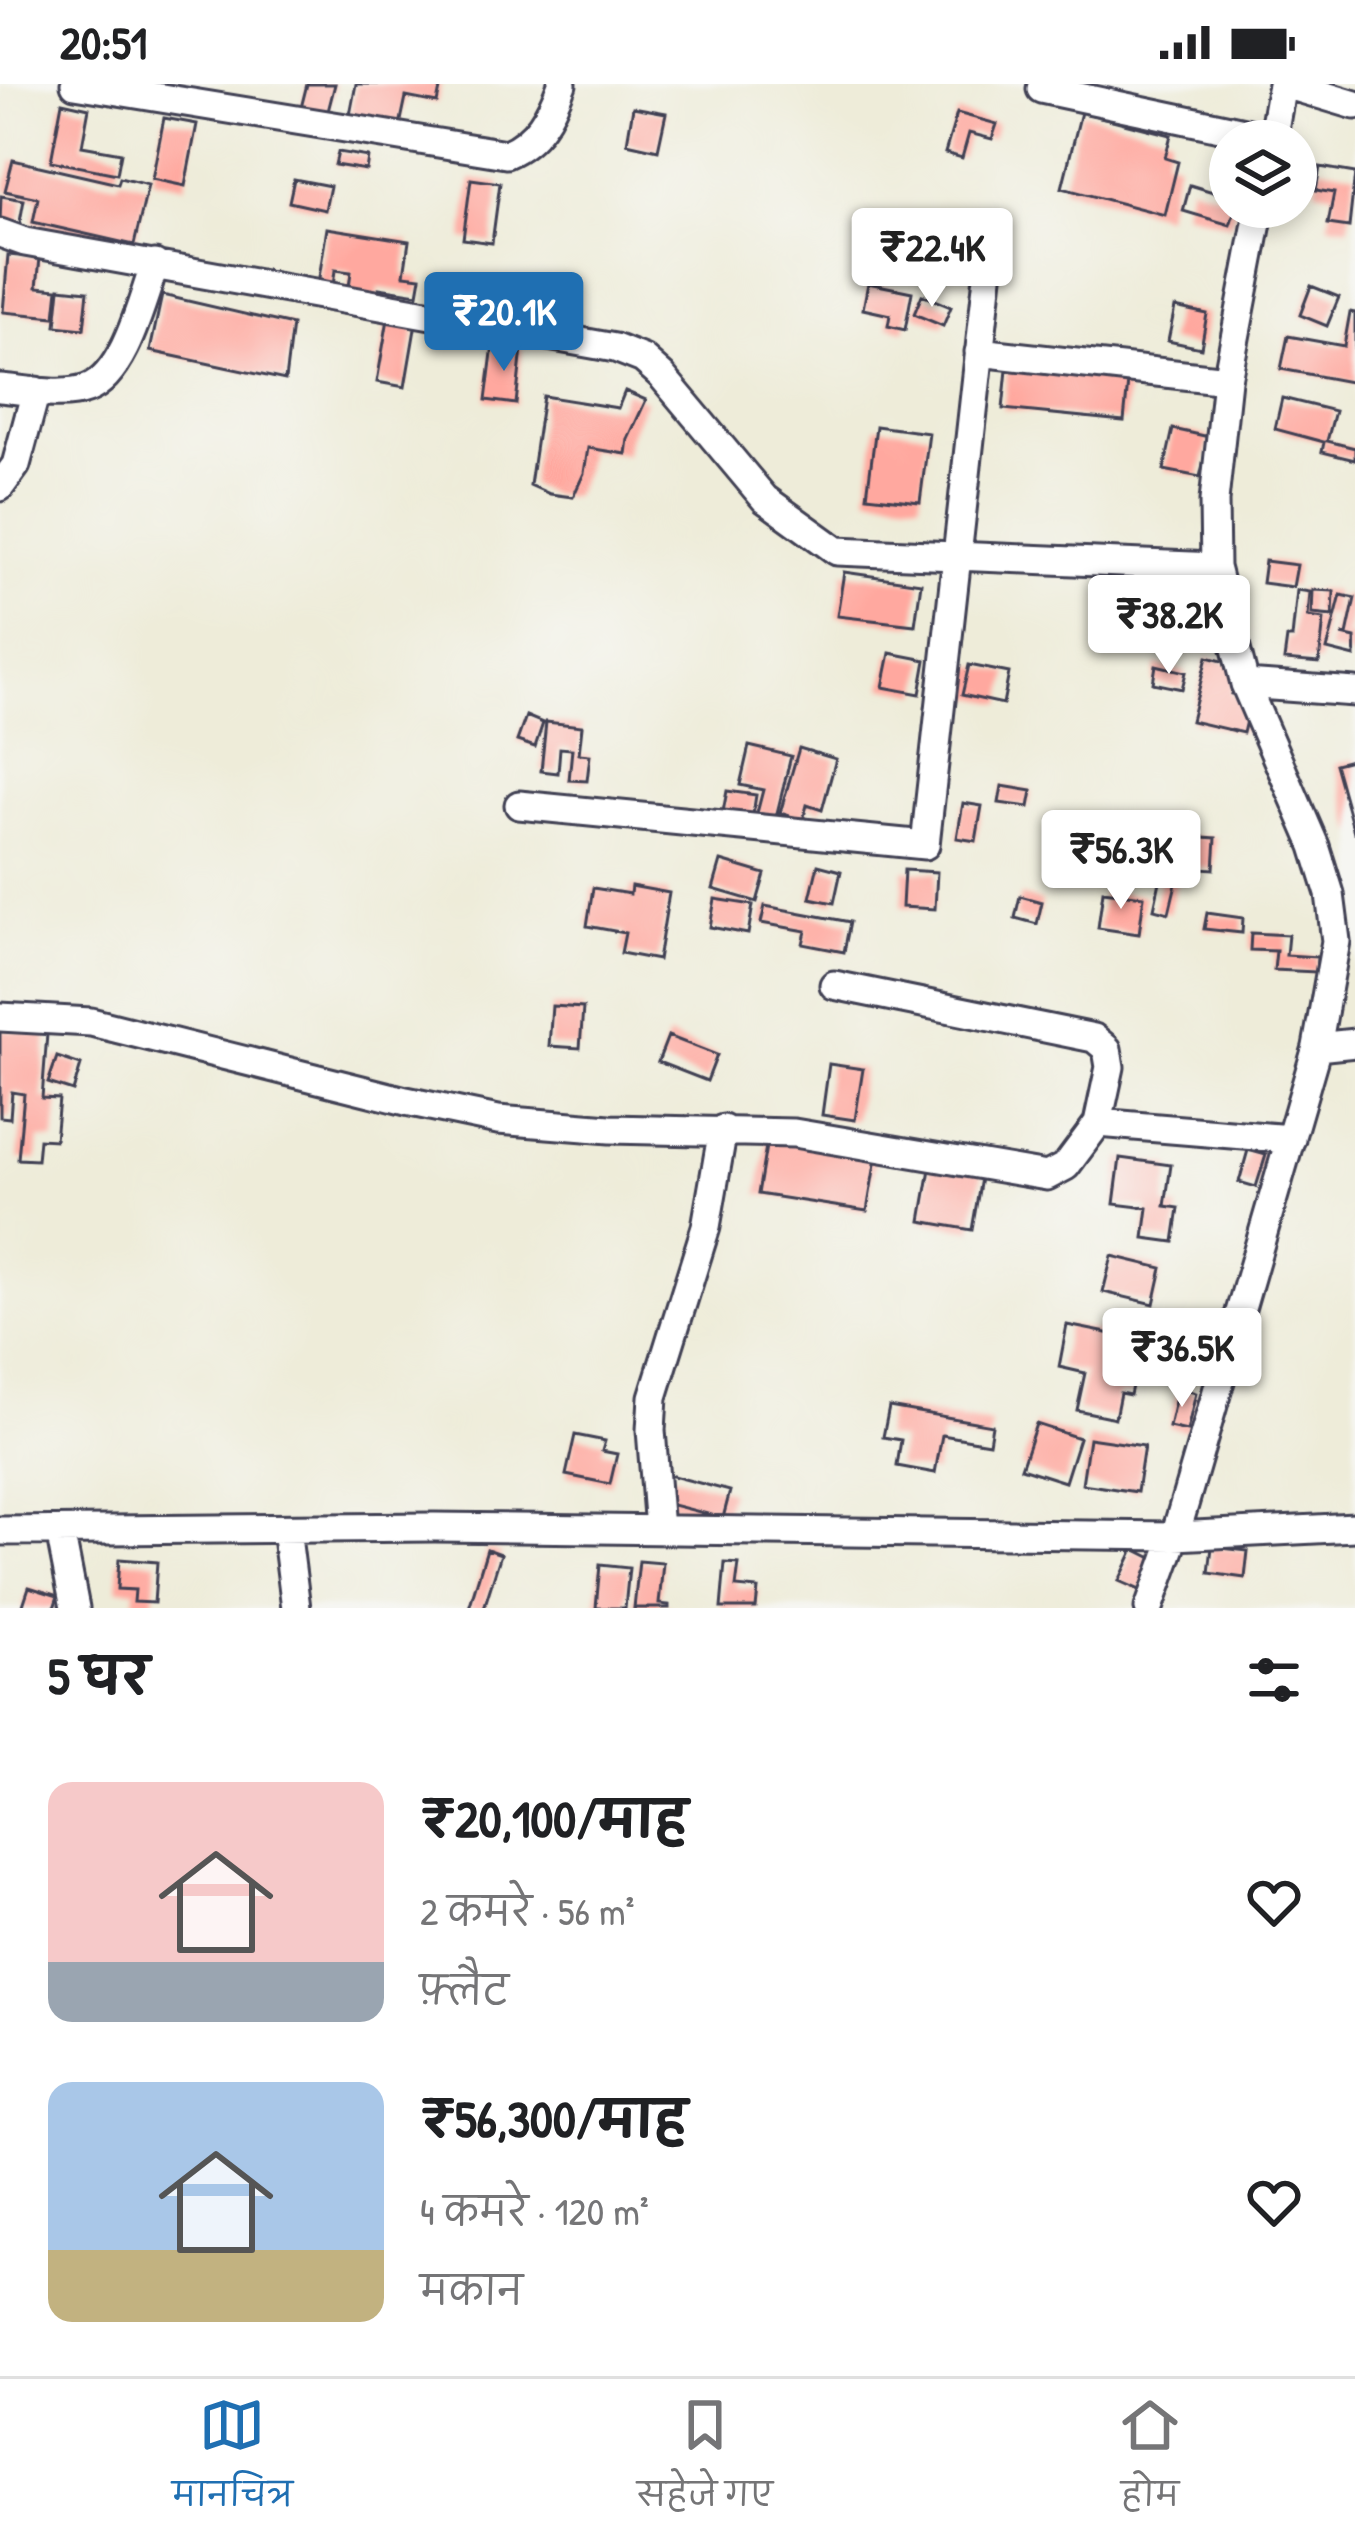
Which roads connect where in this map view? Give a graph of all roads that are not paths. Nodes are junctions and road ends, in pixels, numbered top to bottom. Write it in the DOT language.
graph roads {
  1 [pos="75,84"];
  2 [pos="562,84"];
  3 [pos="1284,84"];
  4 [pos="1041,89"];
  5 [pos="1355,105"];
  6 [pos="1276,120"];
  7 [pos="1209,126"];
  8 [pos="1256,228"];
  9 [pos="0,233"];
  10 [pos="992,240"];
  11 [pos="155,264"];
  12 [pos="979,352"];
  13 [pos="1227,380"];
  14 [pos="0,388"];
  15 [pos="36,391"];
  16 [pos="0,487"];
  17 [pos="956,555"];
  18 [pos="1215,567"];
  19 [pos="1246,684"];
  20 [pos="1355,692"];
  21 [pos="519,805"];
  22 [pos="834,985"];
  23 [pos="0,1017"];
  24 [pos="1355,1042"];
  25 [pos="1317,1047"];
  26 [pos="1098,1123"];
  27 [pos="723,1130"];
  28 [pos="1291,1139"];
  29 [pos="1355,1526"];
  30 [pos="286,1529"];
  31 [pos="659,1529"];
  32 [pos="0,1531"];
  33 [pos="61,1531"];
  34 [pos="1175,1536"];
  35 [pos="75,1608"];
  36 [pos="296,1608"];
  37 [pos="1149,1608"];
  1 -- 2 [label="street"];
  3 -- 5 [label="street"];
  3 -- 6 [label="street"];
  4 -- 7 [label="street"];
  8 -- 13 [label="street"];
  9 -- 11 [label="street"];
  10 -- 12 [label="street"];
  11 -- 15 [label="street"];
  11 -- 17 [label="street"];
  12 -- 13 [label="street"];
  12 -- 17 [label="street"];
  13 -- 18 [label="street"];
  14 -- 15 [label="street"];
  15 -- 16 [label="street"];
  17 -- 18 [label="street"];
  17 -- 21 [label="street"];
  18 -- 19 [label="street"];
  19 -- 20 [label="street"];
  19 -- 25 [label="street"];
  22 -- 26 [label="street"];
  23 -- 27 [label="street"];
  24 -- 25 [label="street"];
  25 -- 28 [label="street"];
  26 -- 27 [label="street"];
  26 -- 28 [label="street"];
  27 -- 31 [label="street"];
  28 -- 34 [label="street"];
  29 -- 34 [label="street"];
  30 -- 31 [label="street"];
  30 -- 33 [label="street"];
  30 -- 36 [label="street"];
  31 -- 34 [label="street"];
  32 -- 33 [label="street"];
  33 -- 35 [label="street"];
  34 -- 37 [label="street"];
}
